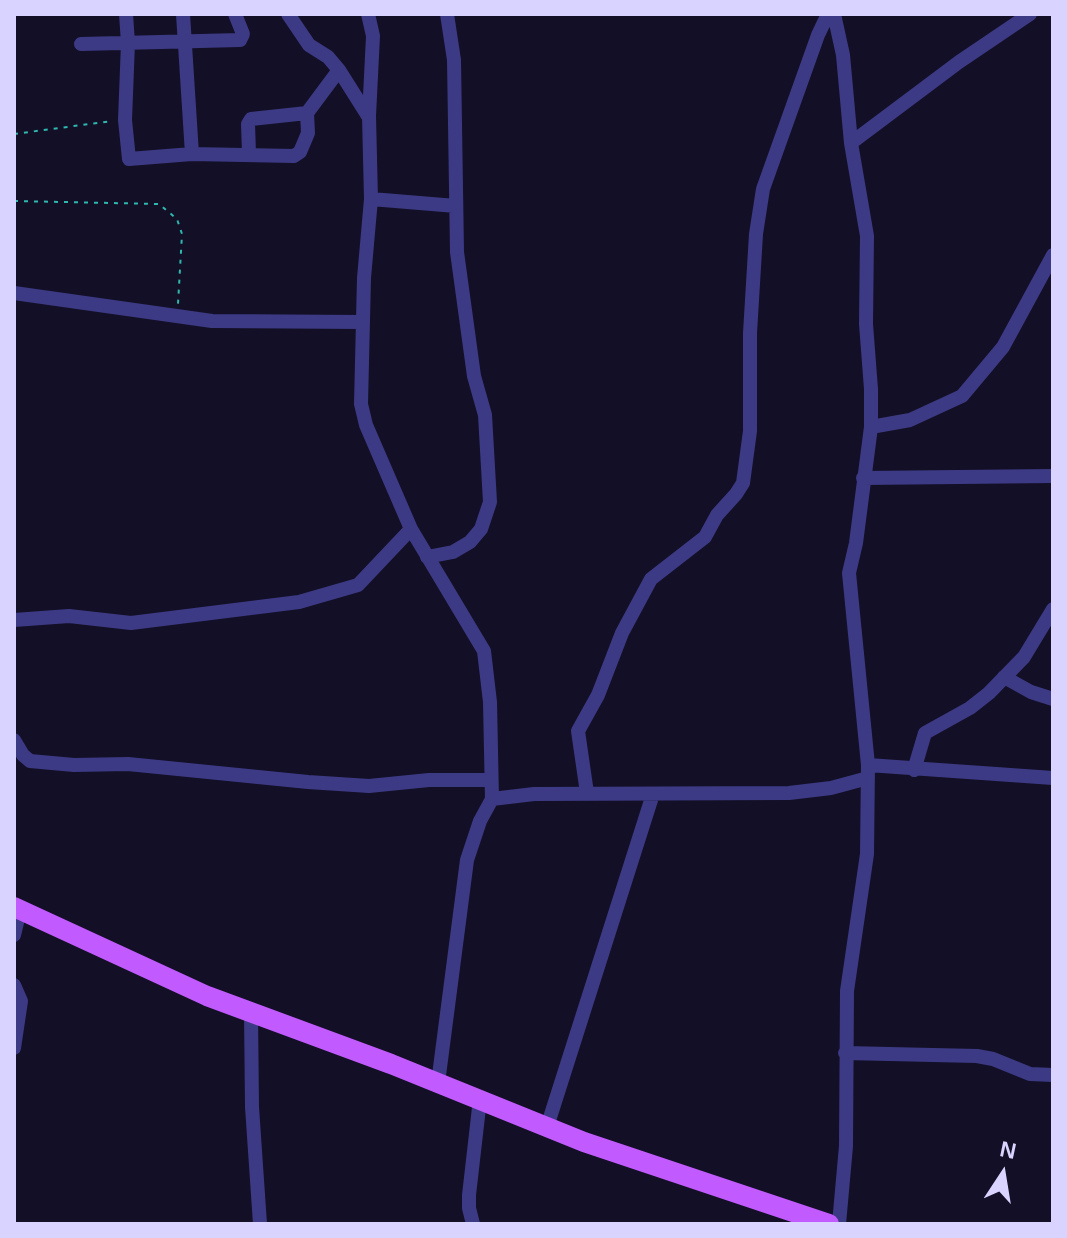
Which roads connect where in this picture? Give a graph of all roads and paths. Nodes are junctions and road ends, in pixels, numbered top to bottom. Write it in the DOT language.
graph roads {
  1 [pos="126,14"];
  2 [pos="183,14"];
  3 [pos="235,14"];
  4 [pos="288,14"];
  5 [pos="447,14"];
  6 [pos="831,14"];
  7 [pos="1030,14"];
  8 [pos="373,17"];
  9 [pos="185,42"];
  10 [pos="128,43"];
  11 [pos="81,44"];
  12 [pos="339,70"];
  13 [pos="307,113"];
  14 [pos="369,116"];
  15 [pos="125,120"];
  16 [pos="14,134"];
  17 [pos="851,143"];
  18 [pos="249,153"];
  19 [pos="192,154"];
  20 [pos="371,199"];
  21 [pos="14,201"];
  22 [pos="456,206"];
  23 [pos="1053,255"];
  24 [pos="14,293"];
  25 [pos="177,316"];
  26 [pos="362,322"];
  27 [pos="871,427"];
  28 [pos="1053,476"];
  29 [pos="863,478"];
  30 [pos="411,529"];
  31 [pos="427,557"];
  32 [pos="1053,609"];
  33 [pos="14,620"];
  34 [pos="1004,677"];
  35 [pos="1053,699"];
  36 [pos="14,740"];
  37 [pos="914,770"];
  38 [pos="868,771"];
  39 [pos="1053,778"];
  40 [pos="490,780"];
  41 [pos="587,793"];
  42 [pos="653,794"];
  43 [pos="492,799"];
  44 [pos="17,909"];
  45 [pos="14,935"];
  46 [pos="14,985"];
  47 [pos="251,1012"];
  48 [pos="14,1048"];
  49 [pos="845,1053"];
  50 [pos="1053,1075"];
  51 [pos="438,1083"];
  52 [pos="480,1099"];
  53 [pos="547,1127"];
  54 [pos="799,1219"];
  55 [pos="260,1224"];
  56 [pos="473,1224"];
  57 [pos="829,1224"];
  58 [pos="839,1224"];
  1 -- 10 [label="street"];
  2 -- 9 [label="street"];
  3 -- 9 [label="street"];
  4 -- 12 [label="street"];
  5 -- 22 [label="street"];
  6 -- 17 [label="street"];
  6 -- 41 [label="street"];
  7 -- 17 [label="street"];
  8 -- 14 [label="street"];
  9 -- 10 [label="street"];
  9 -- 19 [label="street"];
  10 -- 11 [label="street"];
  10 -- 15 [label="street"];
  12 -- 13 [label="street"];
  12 -- 14 [label="street"];
  13 -- 18 [label="street"];
  13 -- 18 [label="street"];
  14 -- 20 [label="street"];
  15 -- 16 [label="path"];
  15 -- 19 [label="street"];
  17 -- 27 [label="street"];
  18 -- 19 [label="street"];
  20 -- 22 [label="street"];
  20 -- 26 [label="street"];
  21 -- 25 [label="path"];
  22 -- 31 [label="street"];
  23 -- 27 [label="street"];
  24 -- 25 [label="street"];
  25 -- 26 [label="street"];
  26 -- 30 [label="street"];
  27 -- 29 [label="street"];
  28 -- 29 [label="street"];
  29 -- 38 [label="street"];
  30 -- 31 [label="street"];
  30 -- 33 [label="street"];
  31 -- 40 [label="street"];
  32 -- 34 [label="street"];
  34 -- 35 [label="street"];
  34 -- 37 [label="street"];
  36 -- 40 [label="street"];
  37 -- 38 [label="street"];
  37 -- 39 [label="street"];
  38 -- 42 [label="street"];
  38 -- 49 [label="street"];
  40 -- 43 [label="street"];
  41 -- 42 [label="street"];
  41 -- 43 [label="street"];
  42 -- 53 [label="street"];
  43 -- 51 [label="street"];
  44 -- 45 [label="street"];
  44 -- 47 [label="main road"];
  46 -- 48 [label="street"];
  47 -- 51 [label="main road"];
  47 -- 55 [label="street"];
  49 -- 50 [label="street"];
  49 -- 58 [label="street"];
  51 -- 52 [label="main road"];
  52 -- 53 [label="main road"];
  52 -- 56 [label="street"];
  53 -- 54 [label="main road"];
  54 -- 57 [label="main road"];
}
